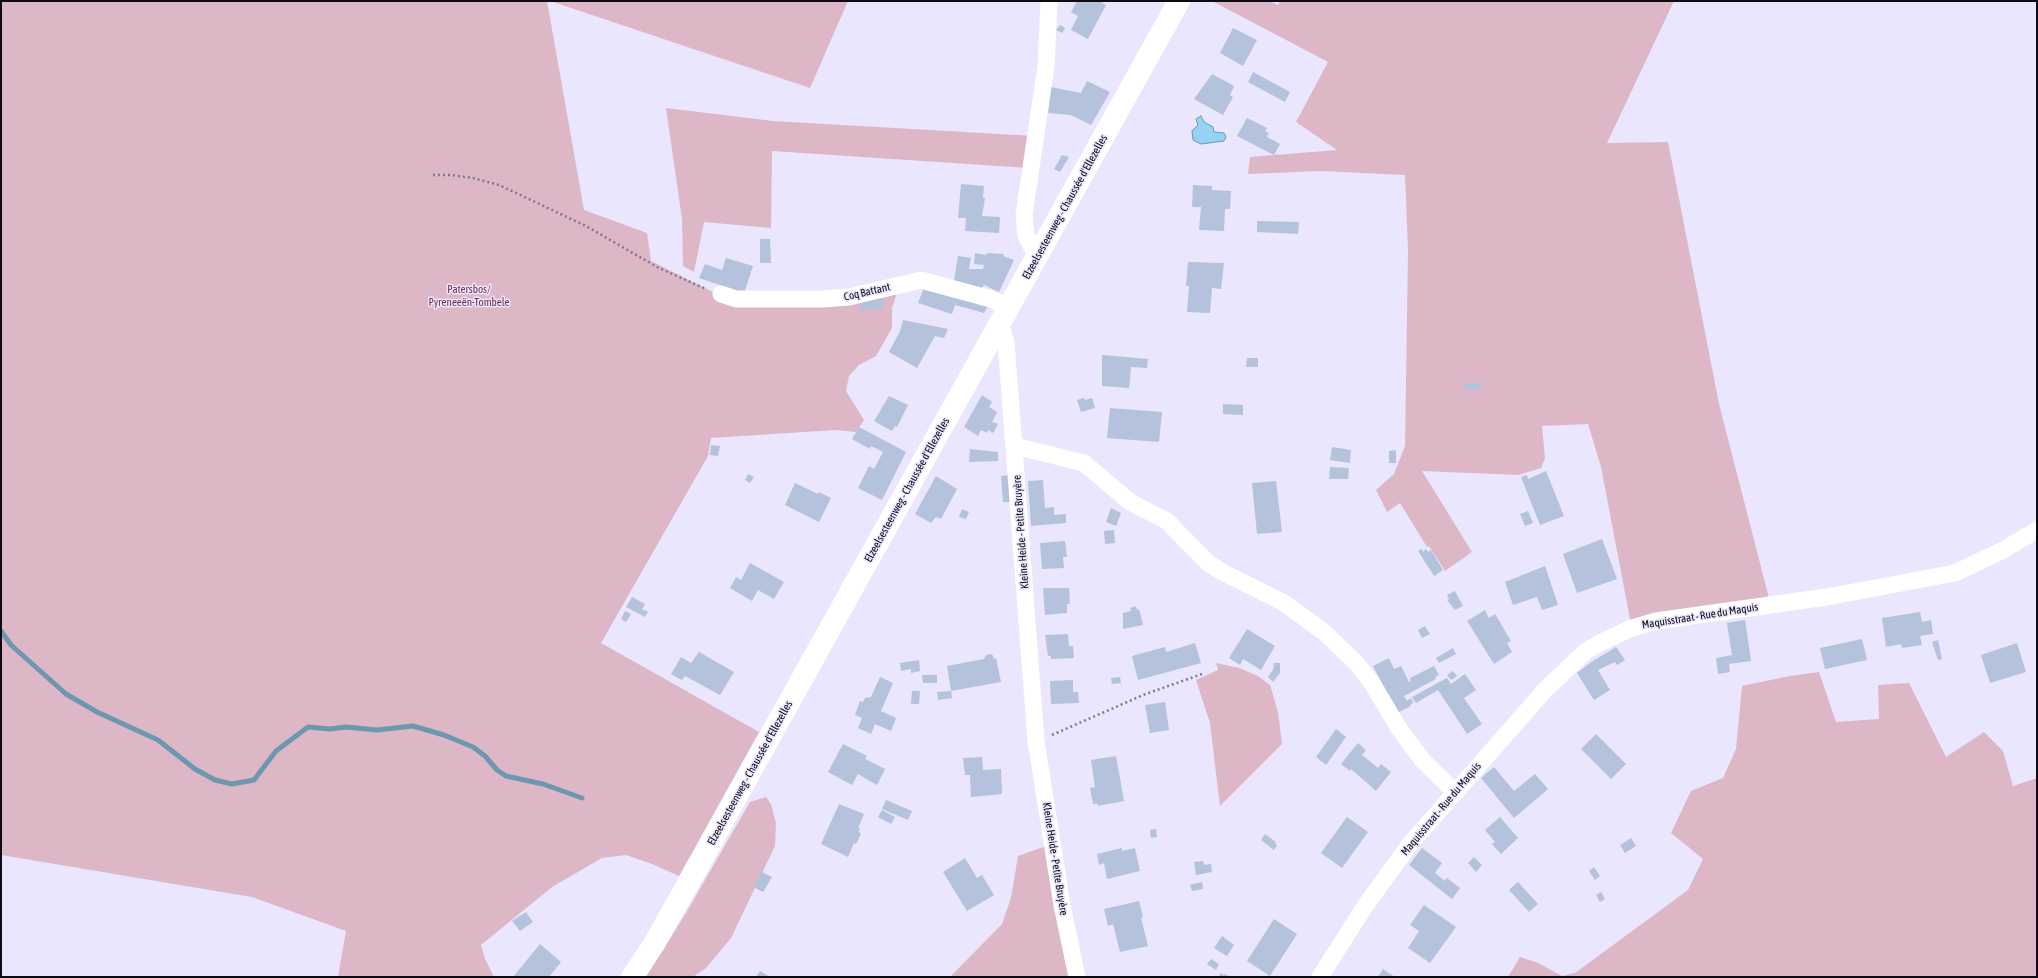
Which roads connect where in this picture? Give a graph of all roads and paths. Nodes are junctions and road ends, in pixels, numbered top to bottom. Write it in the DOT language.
graph roads {
  1 [pos="1048,1"];
  2 [pos="1179,1"];
  3 [pos="433,175"];
  4 [pos="1037,257"];
  5 [pos="721,294"];
  6 [pos="1004,315"];
  7 [pos="1015,446"];
  8 [pos="2037,530"];
  9 [pos="1202,674"];
  10 [pos="1036,741"];
  11 [pos="1455,792"];
  12 [pos="632,977"];
  13 [pos="1077,977"];
  14 [pos="1320,977"];
  1 -- 4 [label="street"];
  2 -- 4 [label="main road, Elzeelsesteenweg - Chaussée d'Ellezelles"];
  3 -- 5 [label="path"];
  4 -- 6 [label="main road, Elzeelsesteenweg - Chaussée d'Ellezelles"];
  5 -- 6 [label="street, Coq Battant"];
  6 -- 7 [label="street, Kleine Heide - Petite Bruyère"];
  6 -- 12 [label="main road, Elzeelsesteenweg - Chaussée d'Ellezelles"];
  7 -- 10 [label="street, Kleine Heide - Petite Bruyère"];
  7 -- 11 [label="street"];
  8 -- 11 [label="street, Maquisstraat - Rue du Maquis"];
  9 -- 10 [label="path"];
  10 -- 13 [label="street, Kleine Heide - Petite Bruyère"];
  11 -- 14 [label="street, Maquisstraat - Rue du Maquis"];
}
